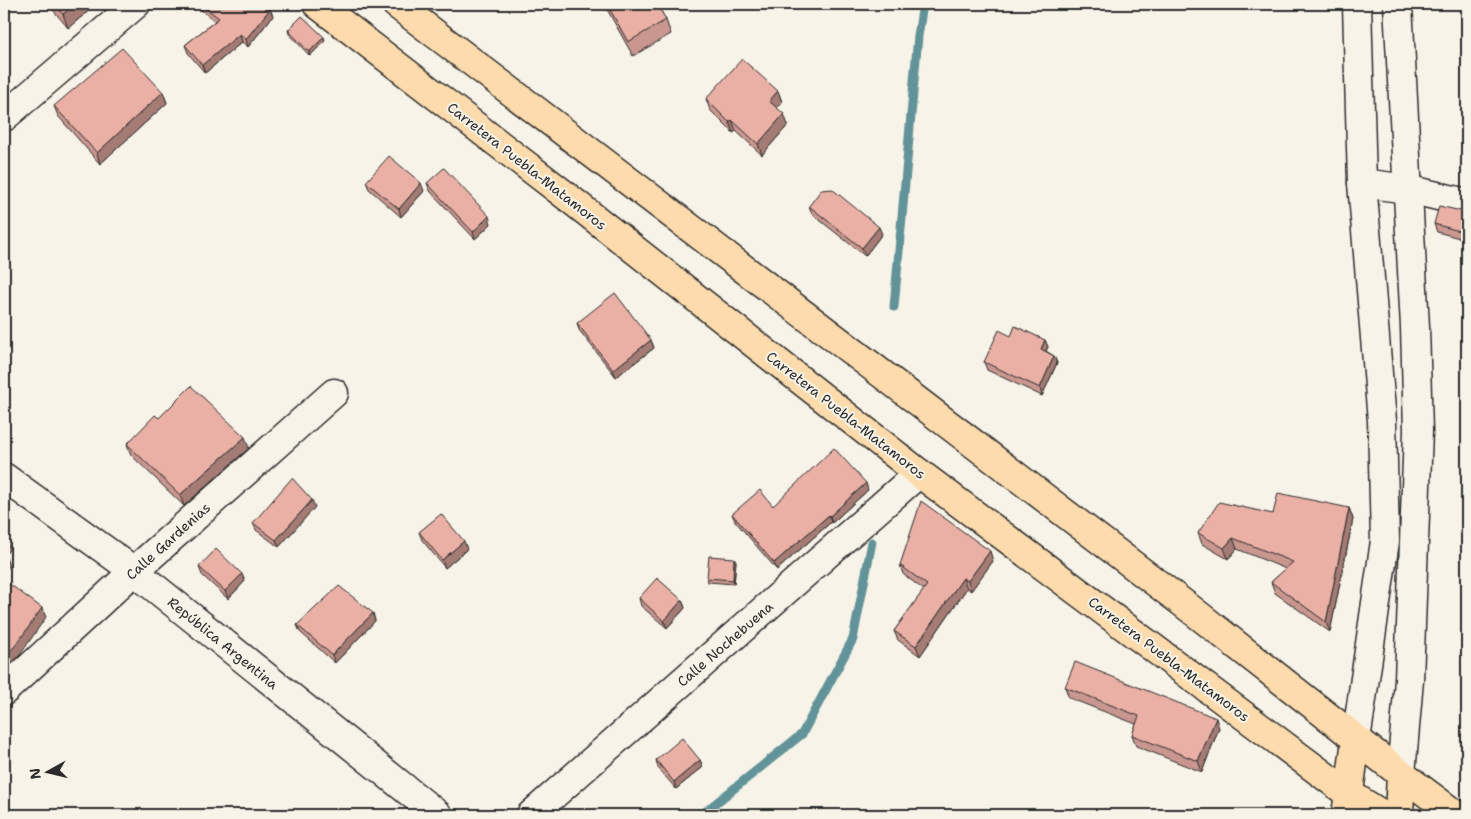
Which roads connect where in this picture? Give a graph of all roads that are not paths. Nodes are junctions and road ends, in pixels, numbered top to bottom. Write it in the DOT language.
graph roads {
  1 [pos="136,4"];
  2 [pos="317,4"];
  3 [pos="396,4"];
  4 [pos="1357,4"];
  5 [pos="1398,4"];
  6 [pos="4,117"];
  7 [pos="1362,183"];
  8 [pos="1408,188"];
  9 [pos="1467,203"];
  10 [pos="334,393"];
  11 [pos="919,474"];
  12 [pos="4,477"];
  13 [pos="134,571"];
  14 [pos="1374,615"];
  15 [pos="1412,616"];
  16 [pos="4,691"];
  17 [pos="1356,740"];
  18 [pos="1401,774"];
  19 [pos="1348,804"];
  20 [pos="438,815"];
  21 [pos="531,815"];
  22 [pos="1383,815"];
  23 [pos="1400,815"];
  24 [pos="1456,815"];
  1 -- 6 [label="street"];
  2 -- 11 [label="main road, Carretera Puebla-Matamoros"];
  3 -- 17 [label="main road"];
  4 -- 7 [label="street"];
  5 -- 8 [label="street"];
  7 -- 8 [label="street"];
  7 -- 14 [label="street"];
  8 -- 9 [label="street"];
  8 -- 15 [label="street"];
  10 -- 13 [label="street, Calle Gardenias"];
  11 -- 19 [label="main road, Carretera Puebla-Matamoros"];
  11 -- 21 [label="street, Calle Nochebuena"];
  12 -- 13 [label="street, República Argentina"];
  13 -- 16 [label="street, Calle Gardenias"];
  13 -- 20 [label="street, República Argentina"];
  14 -- 15 [label="street"];
  14 -- 17 [label="street"];
  15 -- 18 [label="street"];
  17 -- 18 [label="main road"];
  17 -- 19 [label="main road"];
  18 -- 23 [label="main road"];
  18 -- 24 [label="main road"];
  19 -- 22 [label="main road, Carretera Puebla-Matamoros"];
}
